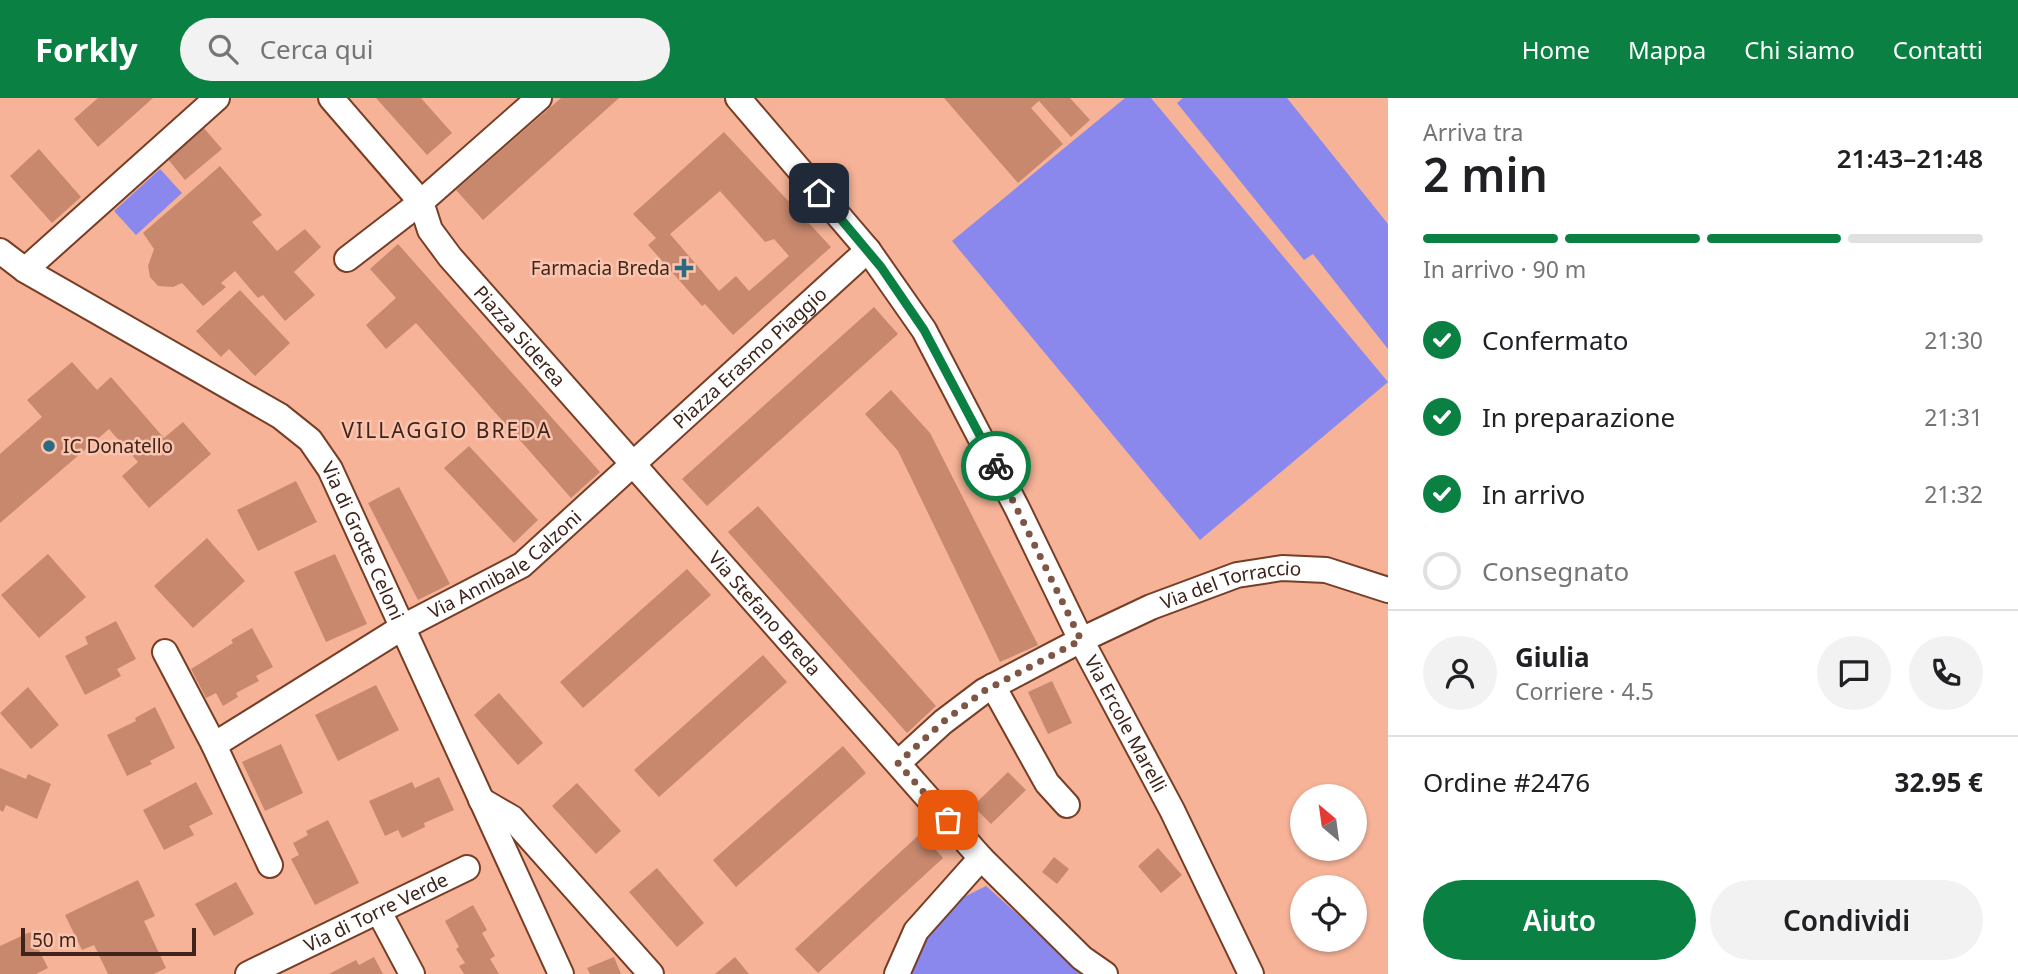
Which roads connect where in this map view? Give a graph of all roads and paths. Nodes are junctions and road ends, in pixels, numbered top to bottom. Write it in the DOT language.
graph roads {
  1 [pos="217,98"];
  2 [pos="331,98"];
  3 [pos="539,98"];
  4 [pos="738,98"];
  5 [pos="421,202"];
  6 [pos="868,250"];
  7 [pos="0,251"];
  8 [pos="347,259"];
  9 [pos="24,270"];
  10 [pos="631,465"];
  11 [pos="1388,590"];
  12 [pos="403,627"];
  13 [pos="1081,640"];
  14 [pos="165,652"];
  15 [pos="993,686"];
  16 [pos="214,745"];
  17 [pos="898,763"];
  18 [pos="481,800"];
  19 [pos="1067,805"];
  20 [pos="981,858"];
  21 [pos="270,865"];
  22 [pos="467,868"];
  23 [pos="379,912"];
  24 [pos="248,974"];
  25 [pos="412,974"];
  26 [pos="561,974"];
  27 [pos="651,974"];
  28 [pos="897,974"];
  29 [pos="1105,974"];
  30 [pos="1251,974"];
  1 -- 9 [label="street"];
  2 -- 5 [label="street"];
  3 -- 5 [label="street"];
  4 -- 6 [label="street, Via Ercole Marelli"];
  5 -- 8 [label="street"];
  5 -- 10 [label="street, Piazza Siderea"];
  6 -- 10 [label="street, Piazza Erasmo Piaggio"];
  6 -- 13 [label="street, Via Ercole Marelli"];
  7 -- 9 [label="street, Via di Grotte Celoni"];
  9 -- 12 [label="street, Via di Grotte Celoni"];
  10 -- 12 [label="street, Via Annibale Calzoni"];
  10 -- 17 [label="street, Via Stefano Breda"];
  11 -- 13 [label="street, Via del Torraccio"];
  12 -- 16 [label="street, Via Annibale Calzoni"];
  12 -- 18 [label="street, Via di Grotte Celoni"];
  13 -- 15 [label="street, Via del Torraccio"];
  13 -- 30 [label="street, Via Ercole Marelli"];
  14 -- 16 [label="street"];
  15 -- 17 [label="street, Via del Torraccio"];
  15 -- 19 [label="street"];
  16 -- 21 [label="street"];
  17 -- 20 [label="street, Via Stefano Breda"];
  18 -- 26 [label="street, Via di Grotte Celoni"];
  18 -- 27 [label="street"];
  20 -- 28 [label="street"];
  20 -- 29 [label="street, Via Stefano Breda"];
  22 -- 23 [label="street, Via di Torre Verde"];
  23 -- 24 [label="street, Via di Torre Verde"];
  23 -- 25 [label="street"];
}
